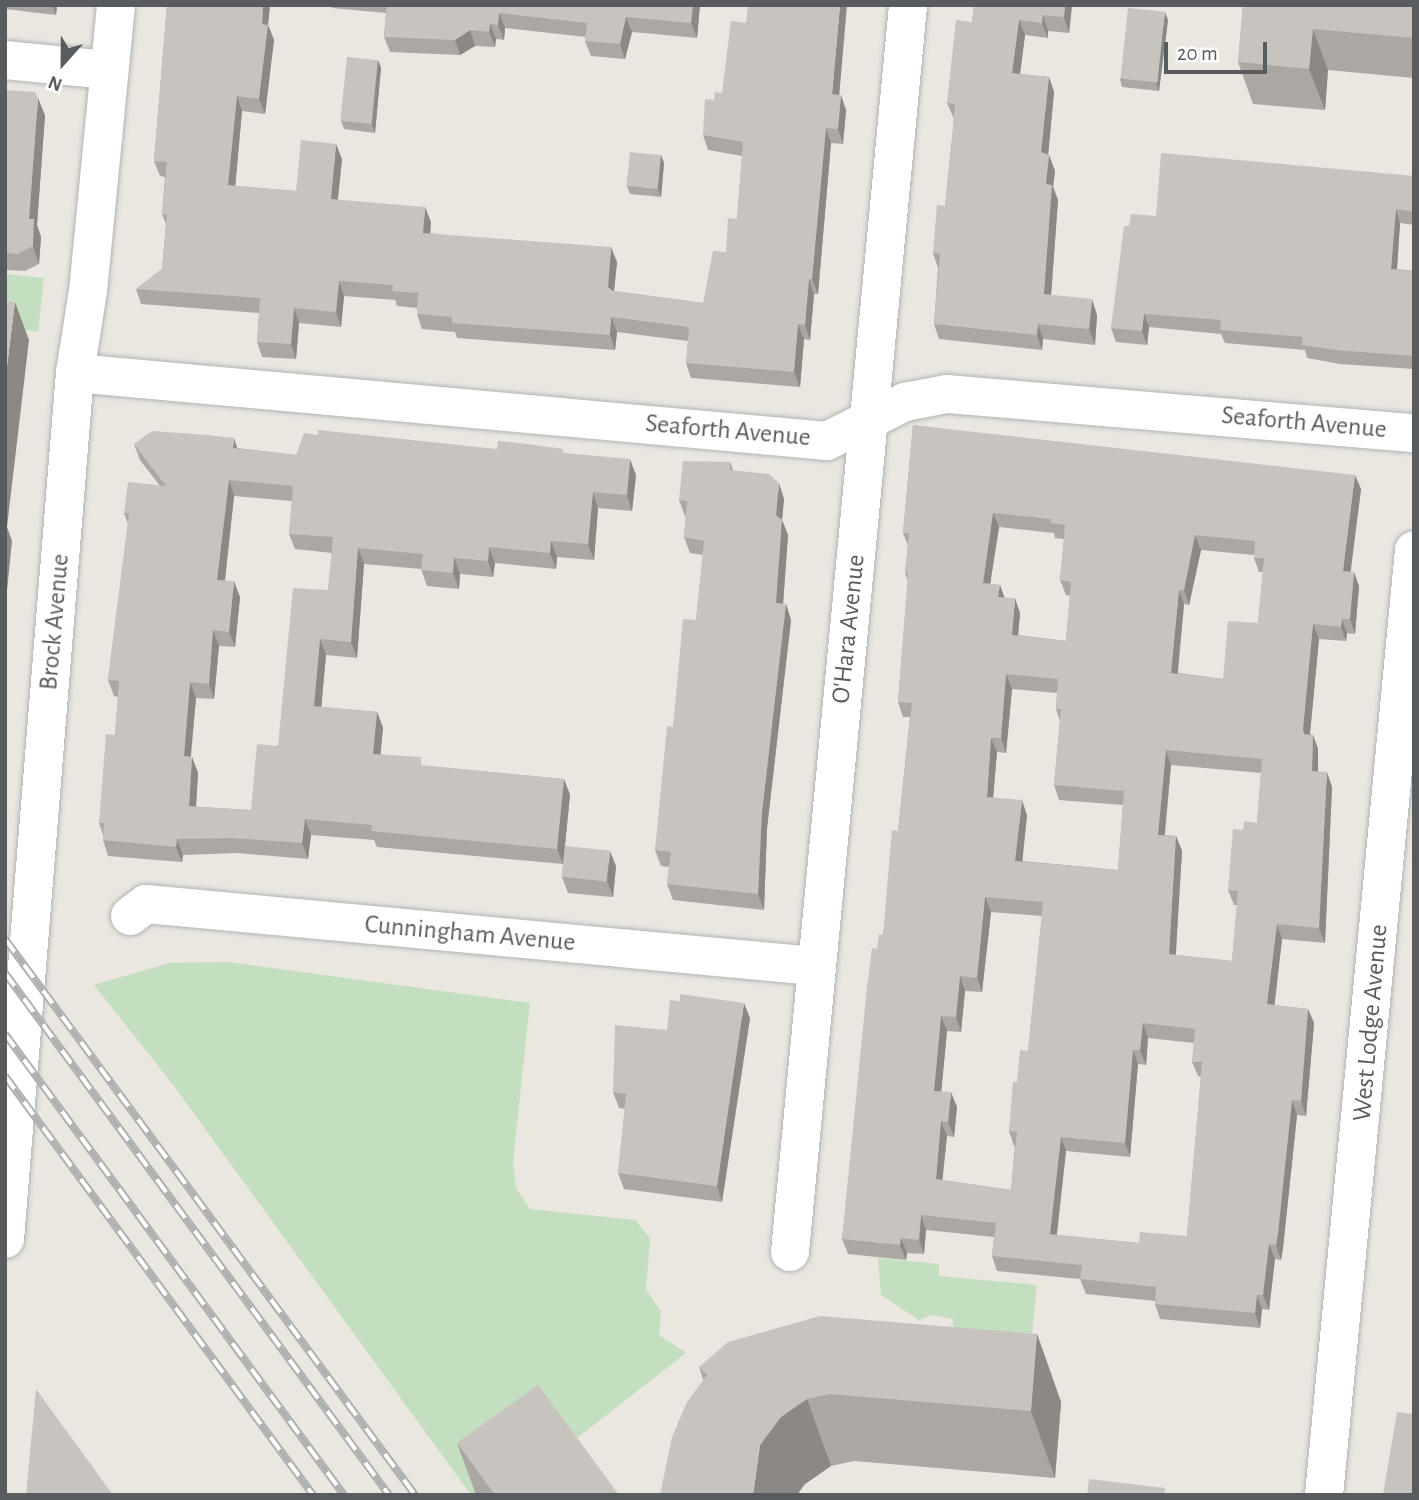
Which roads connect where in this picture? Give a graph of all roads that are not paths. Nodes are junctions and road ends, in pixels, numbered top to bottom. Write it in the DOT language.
graph roads {
  1 [pos="116,5"];
  2 [pos="908,5"];
  3 [pos="5,60"];
  4 [pos="109,70"];
  5 [pos="75,373"];
  6 [pos="868,423"];
  7 [pos="1414,433"];
  8 [pos="1414,550"];
  9 [pos="130,916"];
  10 [pos="814,966"];
  11 [pos="5,1239"];
  12 [pos="790,1252"];
  13 [pos="1324,1495"];
  1 -- 4 [label="street, Brock Avenue"];
  2 -- 6 [label="street, O'Hara Avenue"];
  3 -- 4 [label="street"];
  4 -- 5 [label="street, Brock Avenue"];
  5 -- 6 [label="street, Seaforth Avenue"];
  5 -- 11 [label="street, Brock Avenue"];
  6 -- 7 [label="street, Seaforth Avenue"];
  6 -- 10 [label="street, O'Hara Avenue"];
  8 -- 13 [label="street, West Lodge Avenue"];
  9 -- 10 [label="street, Cunningham Avenue"];
  10 -- 12 [label="street, O'Hara Avenue"];
}
